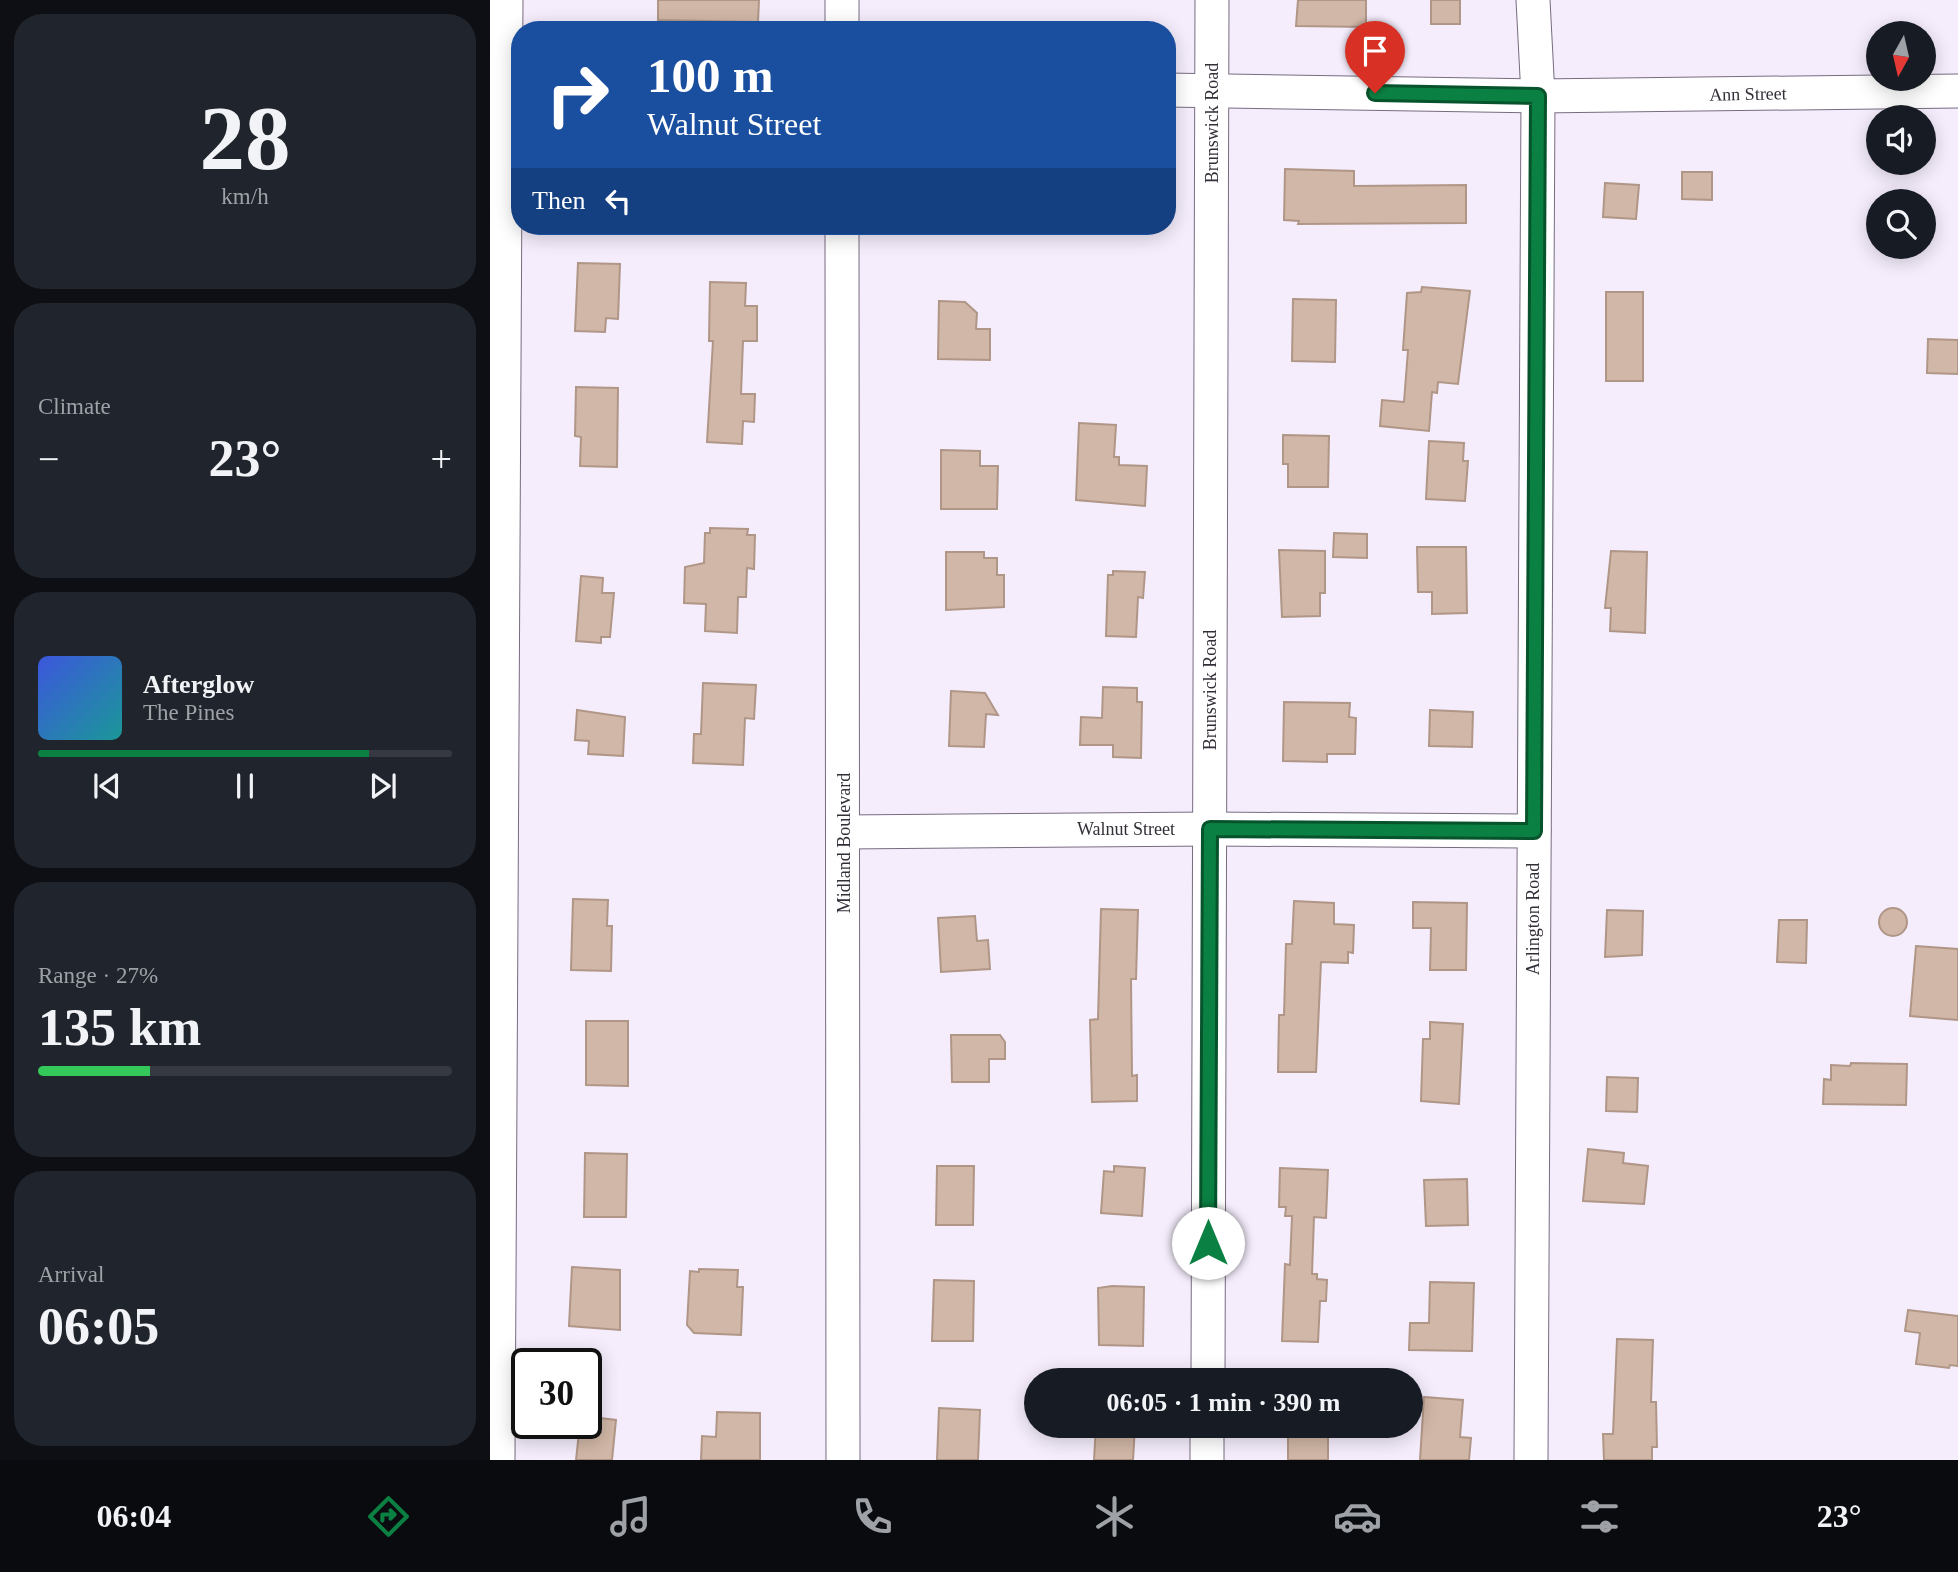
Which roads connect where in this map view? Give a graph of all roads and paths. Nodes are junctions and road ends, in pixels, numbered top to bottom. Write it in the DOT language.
graph roads {
  1 [pos="506,0"];
  2 [pos="842,0"];
  3 [pos="1212,0"];
  4 [pos="1534,0"];
  5 [pos="842,21"];
  6 [pos="1176,90"];
  7 [pos="1212,90"];
  8 [pos="1958,91"];
  9 [pos="505,93"];
  10 [pos="1538,96"];
  11 [pos="842,235"];
  12 [pos="1210,829"];
  13 [pos="1534,831"];
  14 [pos="844,832"];
  15 [pos="1208,1368"];
  16 [pos="1207,1438"];
  17 [pos="498,1460"];
  18 [pos="843,1460"];
  19 [pos="1207,1460"];
  20 [pos="1531,1460"];
  1 -- 9 [label="street"];
  2 -- 5 [label="street"];
  3 -- 7 [label="street, Brunswick Road"];
  4 -- 10 [label="street, Arlington Road"];
  6 -- 7 [label="street, Ann Street"];
  7 -- 10 [label="street, Ann Street"];
  7 -- 12 [label="street, Brunswick Road"];
  8 -- 10 [label="street, Ann Street"];
  9 -- 17 [label="street"];
  10 -- 13 [label="street, Arlington Road"];
  11 -- 14 [label="street, Midland Boulevard"];
  12 -- 13 [label="street, Walnut Street"];
  12 -- 14 [label="street, Walnut Street"];
  12 -- 15 [label="street, Brunswick Road"];
  13 -- 20 [label="street, Arlington Road"];
  14 -- 18 [label="street, Midland Boulevard"];
  16 -- 19 [label="street"];
}
